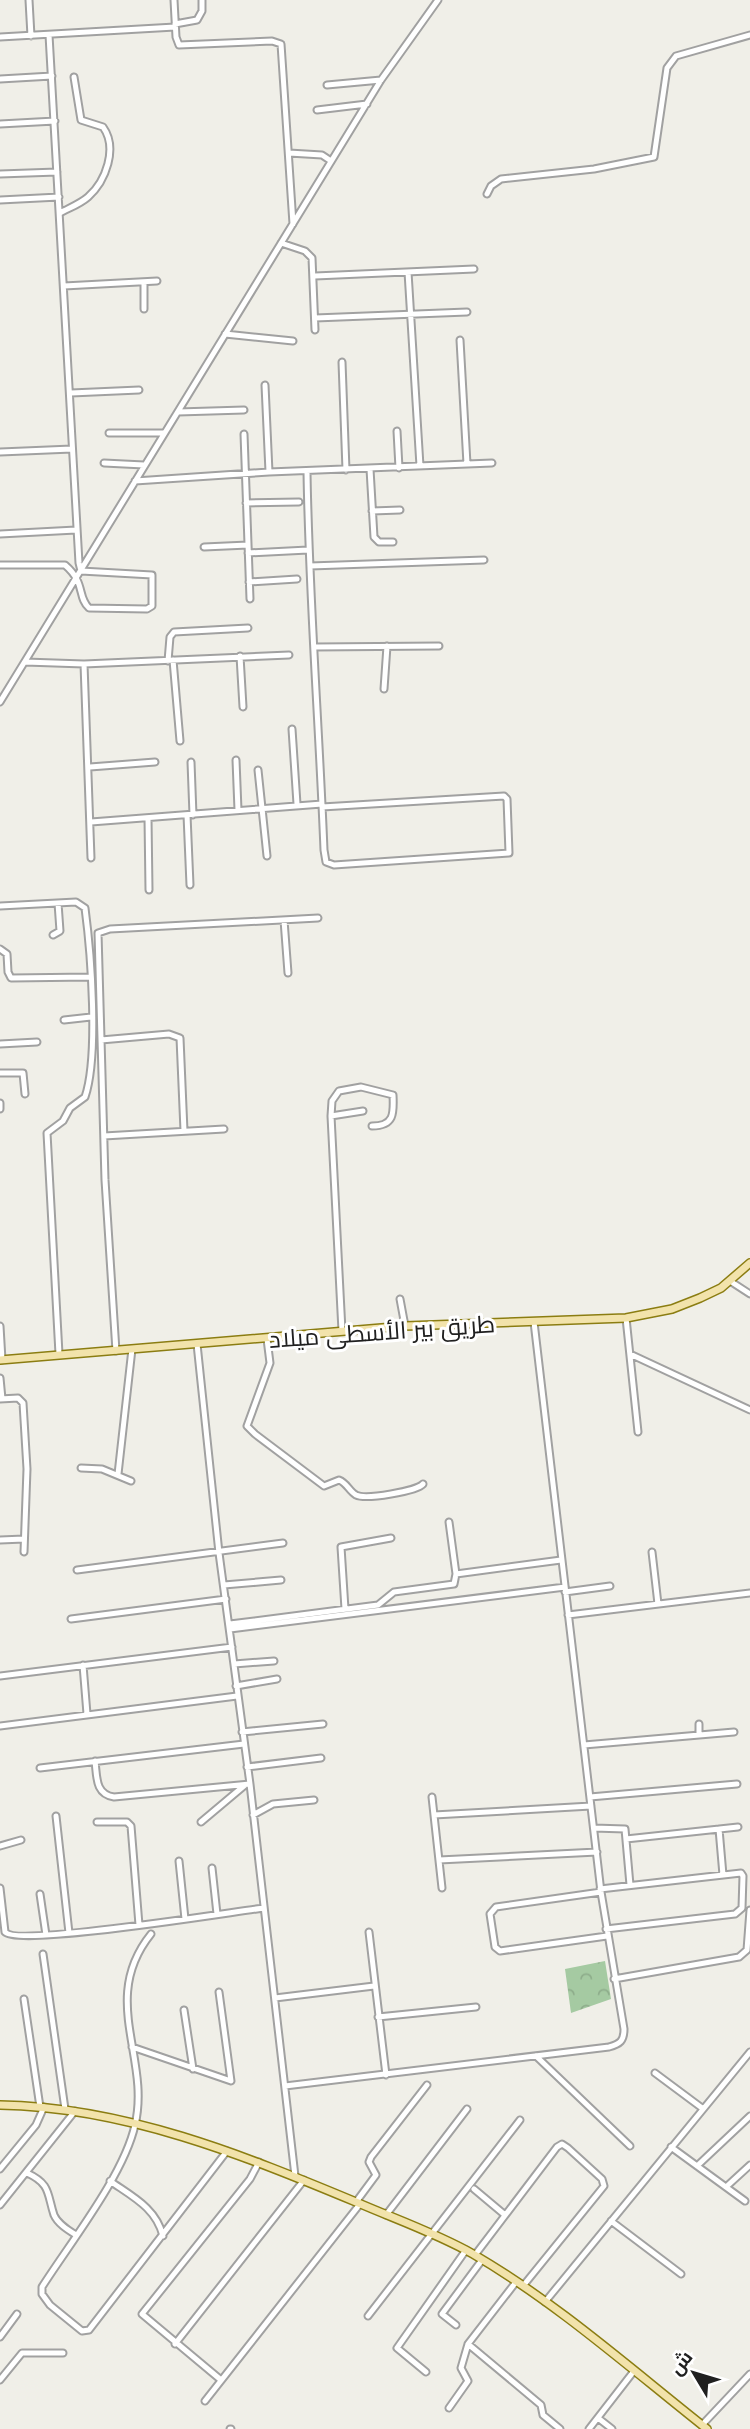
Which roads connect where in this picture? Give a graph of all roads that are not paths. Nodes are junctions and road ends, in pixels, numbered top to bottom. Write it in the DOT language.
graph roads {
  1 [pos="29,0"];
  2 [pos="174,0"];
  3 [pos="202,0"];
  4 [pos="438,0"];
  5 [pos="175,25"];
  6 [pos="49,34"];
  7 [pos="750,35"];
  8 [pos="31,36"];
  9 [pos="0,37"];
  10 [pos="52,76"];
  11 [pos="74,77"];
  12 [pos="0,79"];
  13 [pos="381,80"];
  14 [pos="327,85"];
  15 [pos="367,104"];
  16 [pos="317,110"];
  17 [pos="55,121"];
  18 [pos="0,124"];
  19 [pos="289,153"];
  20 [pos="331,161"];
  21 [pos="57,172"];
  22 [pos="0,174"];
  23 [pos="487,194"];
  24 [pos="59,197"];
  25 [pos="0,200"];
  26 [pos="60,213"];
  27 [pos="293,224"];
  28 [pos="281,243"];
  29 [pos="474,269"];
  30 [pos="408,272"];
  31 [pos="315,276"];
  32 [pos="157,281"];
  33 [pos="144,282"];
  34 [pos="64,286"];
  35 [pos="144,309"];
  36 [pos="467,312"];
  37 [pos="409,314"];
  38 [pos="316,318"];
  39 [pos="315,330"];
  40 [pos="225,334"];
  41 [pos="460,340"];
  42 [pos="293,341"];
  43 [pos="342,362"];
  44 [pos="265,385"];
  45 [pos="139,390"];
  46 [pos="71,393"];
  47 [pos="244,410"];
  48 [pos="178,412"];
  49 [pos="397,432"];
  50 [pos="108,433"];
  51 [pos="163,433"];
  52 [pos="244,434"];
  53 [pos="72,450"];
  54 [pos="0,452"];
  55 [pos="104,463"];
  56 [pos="492,463"];
  57 [pos="467,464"];
  58 [pos="144,465"];
  59 [pos="420,466"];
  60 [pos="399,468"];
  61 [pos="346,470"];
  62 [pos="370,470"];
  63 [pos="269,472"];
  64 [pos="307,472"];
  65 [pos="245,474"];
  66 [pos="135,481"];
  67 [pos="299,502"];
  68 [pos="246,503"];
  69 [pos="401,510"];
  70 [pos="372,511"];
  71 [pos="76,530"];
  72 [pos="0,534"];
  73 [pos="393,542"];
  74 [pos="248,545"];
  75 [pos="204,547"];
  76 [pos="308,550"];
  77 [pos="248,553"];
  78 [pos="484,561"];
  79 [pos="0,565"];
  80 [pos="310,566"];
  81 [pos="79,574"];
  82 [pos="297,579"];
  83 [pos="250,582"];
  84 [pos="250,599"];
  85 [pos="248,628"];
  86 [pos="315,646"];
  87 [pos="387,646"];
  88 [pos="439,646"];
  89 [pos="289,655"];
  90 [pos="240,656"];
  91 [pos="171,661"];
  92 [pos="25,662"];
  93 [pos="84,664"];
  94 [pos="384,689"];
  95 [pos="0,702"];
  96 [pos="243,707"];
  97 [pos="292,729"];
  98 [pos="180,741"];
  99 [pos="236,760"];
  100 [pos="155,762"];
  101 [pos="191,762"];
  102 [pos="90,766"];
  103 [pos="258,769"];
  104 [pos="297,804"];
  105 [pos="322,805"];
  106 [pos="260,808"];
  107 [pos="239,810"];
  108 [pos="190,815"];
  109 [pos="148,818"];
  110 [pos="91,822"];
  111 [pos="267,856"];
  112 [pos="91,858"];
  113 [pos="190,885"];
  114 [pos="149,890"];
  115 [pos="58,903"];
  116 [pos="0,906"];
  117 [pos="318,918"];
  118 [pos="284,920"];
  119 [pos="53,935"];
  120 [pos="0,950"];
  121 [pos="288,973"];
  122 [pos="90,977"];
  123 [pos="91,1017"];
  124 [pos="64,1020"];
  125 [pos="101,1040"];
  126 [pos="37,1042"];
  127 [pos="0,1044"];
  128 [pos="0,1073"];
  129 [pos="25,1094"];
  130 [pos="0,1103"];
  131 [pos="0,1109"];
  132 [pos="363,1111"];
  133 [pos="331,1116"];
  134 [pos="372,1126"];
  135 [pos="224,1129"];
  136 [pos="184,1131"];
  137 [pos="104,1136"];
  138 [pos="750,1263"];
  139 [pos="730,1281"];
  140 [pos="750,1294"];
  141 [pos="401,1299"];
  142 [pos="626,1318"];
  143 [pos="534,1322"];
  144 [pos="0,1326"];
  145 [pos="405,1326"];
  146 [pos="342,1331"];
  147 [pos="267,1339"];
  148 [pos="197,1344"];
  149 [pos="132,1349"];
  150 [pos="116,1351"];
  151 [pos="59,1354"];
  152 [pos="630,1354"];
  153 [pos="1,1360"];
  154 [pos="0,1378"];
  155 [pos="1,1399"];
  156 [pos="750,1410"];
  157 [pos="638,1432"];
  158 [pos="81,1468"];
  159 [pos="118,1474"];
  160 [pos="131,1481"];
  161 [pos="423,1484"];
  162 [pos="449,1521"];
  163 [pos="391,1538"];
  164 [pos="24,1539"];
  165 [pos="0,1541"];
  166 [pos="283,1543"];
  167 [pos="23,1552"];
  168 [pos="652,1552"];
  169 [pos="219,1553"];
  170 [pos="561,1560"];
  171 [pos="77,1570"];
  172 [pos="456,1574"];
  173 [pos="281,1580"];
  174 [pos="224,1585"];
  175 [pos="610,1586"];
  176 [pos="565,1589"];
  177 [pos="750,1593"];
  178 [pos="226,1599"];
  179 [pos="658,1604"];
  180 [pos="345,1609"];
  181 [pos="568,1615"];
  182 [pos="71,1619"];
  183 [pos="230,1626"];
  184 [pos="232,1647"];
  185 [pos="274,1661"];
  186 [pos="234,1664"];
  187 [pos="83,1665"];
  188 [pos="0,1676"];
  189 [pos="278,1679"];
  190 [pos="236,1686"];
  191 [pos="237,1696"];
  192 [pos="88,1714"];
  193 [pos="323,1724"];
  194 [pos="699,1724"];
  195 [pos="0,1726"];
  196 [pos="242,1732"];
  197 [pos="734,1732"];
  198 [pos="699,1735"];
  199 [pos="244,1744"];
  200 [pos="584,1745"];
  201 [pos="321,1758"];
  202 [pos="95,1761"];
  203 [pos="247,1767"];
  204 [pos="40,1768"];
  205 [pos="737,1784"];
  206 [pos="247,1785"];
  207 [pos="432,1797"];
  208 [pos="590,1797"];
  209 [pos="314,1800"];
  210 [pos="591,1806"];
  211 [pos="253,1815"];
  212 [pos="434,1815"];
  213 [pos="56,1816"];
  214 [pos="96,1822"];
  215 [pos="201,1822"];
  216 [pos="738,1827"];
  217 [pos="594,1828"];
  218 [pos="719,1829"];
  219 [pos="626,1839"];
  220 [pos="21,1840"];
  221 [pos="0,1846"];
  222 [pos="597,1852"];
  223 [pos="439,1860"];
  224 [pos="179,1861"];
  225 [pos="212,1868"];
  226 [pos="723,1875"];
  227 [pos="630,1885"];
  228 [pos="0,1888"];
  229 [pos="442,1888"];
  230 [pos="601,1891"];
  231 [pos="40,1894"];
  232 [pos="264,1908"];
  233 [pos="750,1910"];
  234 [pos="217,1914"];
  235 [pos="185,1919"];
  236 [pos="139,1925"];
  237 [pos="369,1931"];
  238 [pos="69,1933"];
  239 [pos="607,1933"];
  240 [pos="151,1934"];
  241 [pos="46,1935"];
  242 [pos="14,1937"];
  243 [pos="0,1939"];
  244 [pos="43,1954"];
  245 [pos="614,1979"];
  246 [pos="374,1986"];
  247 [pos="219,1992"];
  248 [pos="24,1998"];
  249 [pos="275,1998"];
  250 [pos="476,2007"];
  251 [pos="184,2010"];
  252 [pos="378,2017"];
  253 [pos="132,2047"];
  254 [pos="750,2052"];
  255 [pos="536,2056"];
  256 [pos="193,2069"];
  257 [pos="656,2073"];
  258 [pos="386,2075"];
  259 [pos="427,2085"];
  260 [pos="285,2086"];
  261 [pos="0,2105"];
  262 [pos="42,2107"];
  263 [pos="702,2108"];
  264 [pos="65,2109"];
  265 [pos="467,2109"];
  266 [pos="75,2111"];
  267 [pos="750,2116"];
  268 [pos="520,2120"];
  269 [pos="136,2124"];
  270 [pos="630,2146"];
  271 [pos="671,2147"];
  272 [pos="227,2151"];
  273 [pos="259,2162"];
  274 [pos="750,2165"];
  275 [pos="697,2166"];
  276 [pos="0,2169"];
  277 [pos="27,2172"];
  278 [pos="295,2176"];
  279 [pos="304,2180"];
  280 [pos="110,2181"];
  281 [pos="726,2188"];
  282 [pos="474,2189"];
  283 [pos="745,2201"];
  284 [pos="358,2203"];
  285 [pos="0,2205"];
  286 [pos="386,2215"];
  287 [pos="505,2215"];
  288 [pos="611,2221"];
  289 [pos="431,2233"];
  290 [pos="76,2235"];
  291 [pos="163,2236"];
  292 [pos="466,2250"];
  293 [pos="475,2255"];
  294 [pos="482,2260"];
  295 [pos="681,2274"];
  296 [pos="520,2284"];
  297 [pos="545,2302"];
  298 [pos="17,2314"];
  299 [pos="368,2316"];
  300 [pos="456,2325"];
  301 [pos="0,2337"];
  302 [pos="175,2344"];
  303 [pos="468,2344"];
  304 [pos="63,2353"];
  305 [pos="634,2371"];
  306 [pos="426,2372"];
  307 [pos="750,2374"];
  308 [pos="0,2380"];
  309 [pos="221,2380"];
  310 [pos="205,2401"];
  311 [pos="449,2408"];
  312 [pos="598,2418"];
  313 [pos="702,2425"];
  314 [pos="560,2429"];
  315 [pos="589,2429"];
  316 [pos="612,2429"];
  317 [pos="691,2429"];
  1 -- 8 [label="street"];
  2 -- 5 [label="street"];
  3 -- 5 [label="street"];
  4 -- 13 [label="street"];
  5 -- 6 [label="street"];
  5 -- 19 [label="street"];
  6 -- 8 [label="street"];
  6 -- 10 [label="street"];
  7 -- 23 [label="street"];
  8 -- 9 [label="street"];
  10 -- 12 [label="street"];
  10 -- 17 [label="street"];
  11 -- 26 [label="street"];
  13 -- 14 [label="street"];
  13 -- 15 [label="street"];
  15 -- 16 [label="street"];
  15 -- 20 [label="street"];
  17 -- 18 [label="street"];
  17 -- 21 [label="street"];
  19 -- 20 [label="street"];
  19 -- 27 [label="street"];
  20 -- 27 [label="street"];
  21 -- 22 [label="street"];
  21 -- 24 [label="street"];
  24 -- 25 [label="street"];
  24 -- 26 [label="street"];
  26 -- 34 [label="street"];
  27 -- 28 [label="street"];
  28 -- 31 [label="street"];
  28 -- 40 [label="street"];
  29 -- 30 [label="street"];
  30 -- 31 [label="street"];
  30 -- 37 [label="street"];
  31 -- 38 [label="street"];
  32 -- 33 [label="street"];
  33 -- 34 [label="street"];
  33 -- 35 [label="street"];
  34 -- 46 [label="street"];
  36 -- 37 [label="street"];
  37 -- 38 [label="street"];
  37 -- 59 [label="street"];
  38 -- 39 [label="street"];
  40 -- 42 [label="street"];
  40 -- 48 [label="street"];
  41 -- 57 [label="street"];
  43 -- 61 [label="street"];
  44 -- 63 [label="street"];
  45 -- 46 [label="street"];
  46 -- 53 [label="street"];
  47 -- 48 [label="street"];
  48 -- 51 [label="street"];
  49 -- 60 [label="street"];
  50 -- 51 [label="street"];
  51 -- 58 [label="street"];
  52 -- 65 [label="street"];
  53 -- 54 [label="street"];
  53 -- 71 [label="street"];
  55 -- 58 [label="street"];
  56 -- 57 [label="street"];
  57 -- 59 [label="street"];
  58 -- 66 [label="street"];
  59 -- 60 [label="street"];
  60 -- 62 [label="street"];
  61 -- 62 [label="street"];
  61 -- 64 [label="street"];
  62 -- 70 [label="street"];
  63 -- 64 [label="street"];
  63 -- 65 [label="street"];
  64 -- 76 [label="street"];
  65 -- 66 [label="street"];
  65 -- 68 [label="street"];
  66 -- 81 [label="street"];
  67 -- 68 [label="street"];
  68 -- 74 [label="street"];
  69 -- 70 [label="street"];
  70 -- 73 [label="street"];
  71 -- 72 [label="street"];
  71 -- 81 [label="street"];
  74 -- 75 [label="street"];
  74 -- 77 [label="street"];
  76 -- 77 [label="street"];
  76 -- 80 [label="street"];
  77 -- 83 [label="street"];
  78 -- 80 [label="street"];
  79 -- 81 [label="street"];
  80 -- 86 [label="street"];
  81 -- 81 [label="street"];
  81 -- 92 [label="street"];
  82 -- 83 [label="street"];
  83 -- 84 [label="street"];
  85 -- 91 [label="street"];
  86 -- 87 [label="street"];
  86 -- 105 [label="street"];
  87 -- 88 [label="street"];
  87 -- 94 [label="street"];
  89 -- 90 [label="street"];
  90 -- 91 [label="street"];
  90 -- 96 [label="street"];
  91 -- 93 [label="street"];
  91 -- 98 [label="street"];
  92 -- 93 [label="street"];
  92 -- 95 [label="street"];
  93 -- 102 [label="street"];
  97 -- 104 [label="street"];
  99 -- 107 [label="street"];
  100 -- 102 [label="street"];
  101 -- 108 [label="street"];
  102 -- 110 [label="street"];
  103 -- 106 [label="street"];
  104 -- 105 [label="street"];
  104 -- 106 [label="street"];
  105 -- 105 [label="street"];
  106 -- 107 [label="street"];
  106 -- 111 [label="street"];
  107 -- 108 [label="street"];
  108 -- 109 [label="street"];
  108 -- 113 [label="street"];
  109 -- 110 [label="street"];
  109 -- 114 [label="street"];
  110 -- 112 [label="street"];
  115 -- 116 [label="street"];
  115 -- 119 [label="street"];
  115 -- 122 [label="street"];
  117 -- 118 [label="street"];
  118 -- 121 [label="street"];
  118 -- 125 [label="street"];
  120 -- 122 [label="street"];
  122 -- 123 [label="street"];
  123 -- 124 [label="street"];
  123 -- 151 [label="street"];
  125 -- 136 [label="street"];
  125 -- 137 [label="street"];
  126 -- 127 [label="street"];
  128 -- 129 [label="street"];
  130 -- 131 [label="street"];
  132 -- 133 [label="street"];
  133 -- 134 [label="street"];
  133 -- 146 [label="street"];
  135 -- 136 [label="street"];
  136 -- 137 [label="street"];
  137 -- 150 [label="street"];
  138 -- 139 [label="main road, طريق بير الأسطى ميلاد"];
  139 -- 140 [label="street"];
  139 -- 142 [label="main road, طريق بير الأسطى ميلاد"];
  141 -- 145 [label="street"];
  142 -- 143 [label="main road, طريق بير الأسطى ميلاد"];
  142 -- 152 [label="street"];
  143 -- 145 [label="main road, طريق بير الأسطى ميلاد"];
  143 -- 170 [label="street"];
  144 -- 153 [label="street"];
  145 -- 146 [label="main road, طريق بير الأسطى ميلاد"];
  146 -- 147 [label="main road, طريق بير الأسطى ميلاد"];
  147 -- 148 [label="main road, طريق بير الأسطى ميلاد"];
  147 -- 161 [label="street"];
  148 -- 149 [label="main road, طريق بير الأسطى ميلاد"];
  148 -- 169 [label="street"];
  149 -- 150 [label="main road, طريق بير الأسطى ميلاد"];
  149 -- 159 [label="street"];
  150 -- 151 [label="main road, طريق بير الأسطى ميلاد"];
  151 -- 153 [label="main road, طريق بير الأسطى ميلاد"];
  152 -- 156 [label="street"];
  152 -- 157 [label="street"];
  154 -- 155 [label="street"];
  155 -- 164 [label="street"];
  158 -- 159 [label="street"];
  159 -- 160 [label="street"];
  162 -- 172 [label="street"];
  163 -- 180 [label="street"];
  164 -- 165 [label="street"];
  164 -- 167 [label="street"];
  166 -- 169 [label="street"];
  168 -- 179 [label="street"];
  169 -- 171 [label="street"];
  169 -- 174 [label="street"];
  170 -- 172 [label="street"];
  170 -- 176 [label="street"];
  172 -- 180 [label="street"];
  173 -- 174 [label="street"];
  174 -- 178 [label="street"];
  175 -- 176 [label="street"];
  176 -- 181 [label="street"];
  176 -- 183 [label="street"];
  177 -- 179 [label="street"];
  178 -- 182 [label="street"];
  178 -- 183 [label="street"];
  179 -- 181 [label="street"];
  180 -- 183 [label="street"];
  181 -- 200 [label="street"];
  183 -- 184 [label="street"];
  184 -- 186 [label="street"];
  184 -- 187 [label="street"];
  185 -- 186 [label="street"];
  186 -- 190 [label="street"];
  187 -- 188 [label="street"];
  187 -- 192 [label="street"];
  189 -- 190 [label="street"];
  190 -- 191 [label="street"];
  191 -- 192 [label="street"];
  191 -- 196 [label="street"];
  192 -- 195 [label="street"];
  193 -- 196 [label="street"];
  194 -- 198 [label="street"];
  196 -- 199 [label="street"];
  197 -- 198 [label="street"];
  198 -- 200 [label="street"];
  199 -- 202 [label="street"];
  199 -- 203 [label="street"];
  200 -- 208 [label="street"];
  201 -- 203 [label="street"];
  202 -- 204 [label="street"];
  202 -- 206 [label="street"];
  203 -- 206 [label="street"];
  205 -- 208 [label="street"];
  206 -- 211 [label="street"];
  206 -- 215 [label="street"];
  207 -- 212 [label="street"];
  208 -- 210 [label="street"];
  209 -- 211 [label="street"];
  210 -- 212 [label="street"];
  210 -- 217 [label="street"];
  211 -- 232 [label="street"];
  212 -- 223 [label="street"];
  213 -- 238 [label="street"];
  214 -- 236 [label="street"];
  216 -- 218 [label="street"];
  217 -- 219 [label="street"];
  217 -- 222 [label="street"];
  218 -- 219 [label="street"];
  218 -- 226 [label="street"];
  219 -- 227 [label="street"];
  220 -- 221 [label="street"];
  222 -- 223 [label="street"];
  222 -- 230 [label="street"];
  223 -- 229 [label="street"];
  224 -- 235 [label="street"];
  225 -- 234 [label="street"];
  226 -- 227 [label="street"];
  226 -- 239 [label="street"];
  227 -- 230 [label="street"];
  228 -- 242 [label="street"];
  230 -- 239 [label="street"];
  230 -- 239 [label="street"];
  231 -- 241 [label="street"];
  232 -- 234 [label="street"];
  232 -- 249 [label="street"];
  233 -- 245 [label="street"];
  234 -- 235 [label="street"];
  235 -- 236 [label="street"];
  236 -- 238 [label="street"];
  237 -- 246 [label="street"];
  238 -- 241 [label="street"];
  239 -- 245 [label="street"];
  240 -- 253 [label="street"];
  241 -- 242 [label="street"];
  242 -- 243 [label="street"];
  244 -- 264 [label="street"];
  245 -- 255 [label="street"];
  246 -- 249 [label="street"];
  246 -- 252 [label="street"];
  247 -- 256 [label="street"];
  248 -- 262 [label="street"];
  249 -- 260 [label="street"];
  250 -- 252 [label="street"];
  251 -- 256 [label="street"];
  252 -- 258 [label="street"];
  253 -- 256 [label="street"];
  253 -- 269 [label="street"];
  254 -- 263 [label="street"];
  255 -- 258 [label="street"];
  255 -- 270 [label="street"];
  257 -- 263 [label="street"];
  258 -- 260 [label="street"];
  259 -- 284 [label="street"];
  260 -- 278 [label="street"];
  261 -- 262 [label="main road"];
  262 -- 264 [label="main road"];
  262 -- 276 [label="street"];
  263 -- 271 [label="street"];
  264 -- 266 [label="main road"];
  265 -- 286 [label="street"];
  266 -- 269 [label="main road"];
  266 -- 277 [label="street"];
  267 -- 275 [label="street"];
  268 -- 289 [label="street"];
  269 -- 272 [label="main road"];
  269 -- 280 [label="street"];
  271 -- 275 [label="street"];
  271 -- 288 [label="street"];
  272 -- 273 [label="main road"];
  272 -- 291 [label="street"];
  273 -- 278 [label="main road"];
  273 -- 302 [label="street"];
  274 -- 281 [label="street"];
  275 -- 281 [label="street"];
  277 -- 285 [label="street"];
  277 -- 290 [label="street"];
  278 -- 279 [label="main road"];
  279 -- 284 [label="main road"];
  279 -- 302 [label="street"];
  280 -- 290 [label="street"];
  280 -- 291 [label="street"];
  281 -- 283 [label="street"];
  282 -- 287 [label="street"];
  284 -- 286 [label="main road"];
  284 -- 309 [label="street"];
  286 -- 289 [label="main road"];
  287 -- 293 [label="street"];
  287 -- 296 [label="street"];
  288 -- 295 [label="street"];
  288 -- 297 [label="street"];
  289 -- 292 [label="main road"];
  289 -- 299 [label="street"];
  290 -- 291 [label="street"];
  292 -- 293 [label="main road"];
  292 -- 306 [label="street"];
  293 -- 294 [label="main road"];
  294 -- 296 [label="main road"];
  294 -- 300 [label="street"];
  296 -- 297 [label="main road"];
  296 -- 303 [label="street"];
  297 -- 305 [label="main road"];
  298 -- 301 [label="street"];
  302 -- 309 [label="street"];
  303 -- 311 [label="street"];
  303 -- 314 [label="street"];
  304 -- 308 [label="street"];
  305 -- 312 [label="street"];
  305 -- 313 [label="main road"];
  307 -- 313 [label="street"];
  309 -- 310 [label="street"];
  312 -- 315 [label="street"];
  312 -- 316 [label="street"];
  313 -- 317 [label="street"];
}
